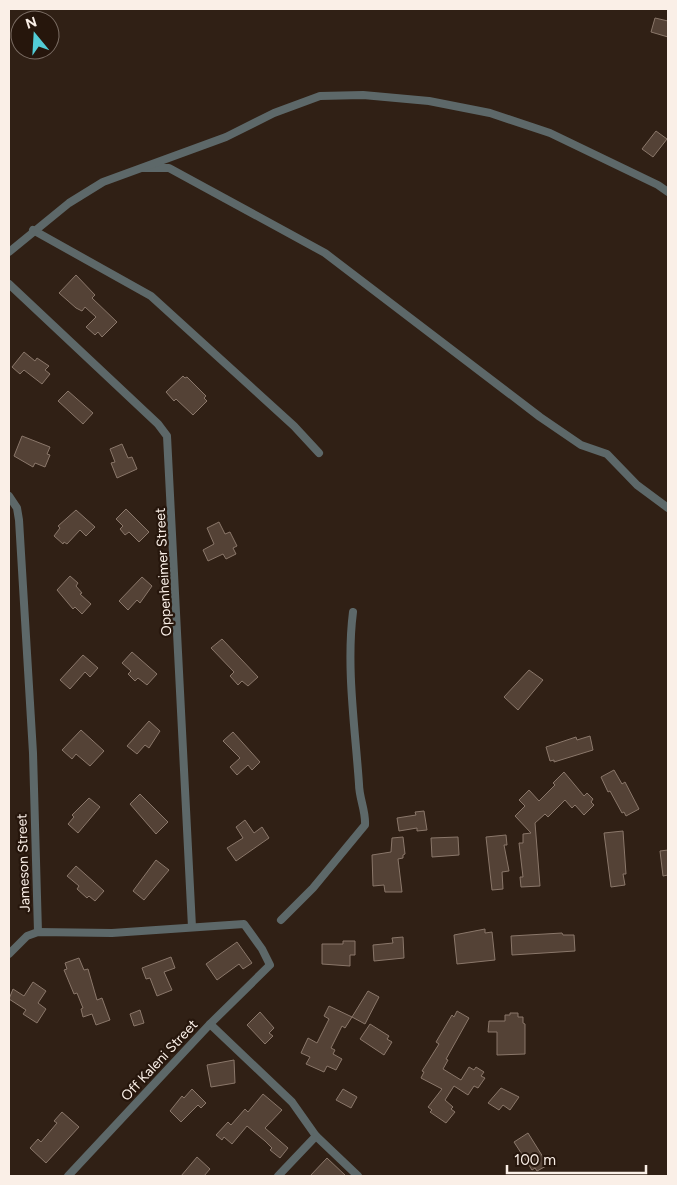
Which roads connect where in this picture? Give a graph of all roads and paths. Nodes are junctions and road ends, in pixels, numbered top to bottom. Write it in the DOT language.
graph roads {
  1 [pos="136,168"];
  2 [pos="668,192"];
  3 [pos="33,230"];
  4 [pos="9,252"];
  5 [pos="9,284"];
  6 [pos="319,453"];
  7 [pos="9,496"];
  8 [pos="668,508"];
  9 [pos="353,612"];
  10 [pos="281,920"];
  11 [pos="192,927"];
  12 [pos="38,932"];
  13 [pos="9,954"];
  14 [pos="210,1024"];
  15 [pos="316,1136"];
  16 [pos="68,1176"];
  17 [pos="278,1176"];
  18 [pos="358,1176"];
  1 -- 2 [label="street"];
  1 -- 3 [label="street"];
  1 -- 8 [label="street"];
  3 -- 4 [label="street"];
  3 -- 6 [label="street"];
  5 -- 11 [label="street, Oppenheimer Street"];
  7 -- 12 [label="street, Jameson Street"];
  9 -- 10 [label="street"];
  11 -- 12 [label="street"];
  11 -- 14 [label="street, Off Kaleni Street"];
  12 -- 13 [label="street"];
  14 -- 15 [label="street"];
  14 -- 16 [label="street, Off Kaleni Street"];
  15 -- 17 [label="street"];
  15 -- 18 [label="street"];
}
